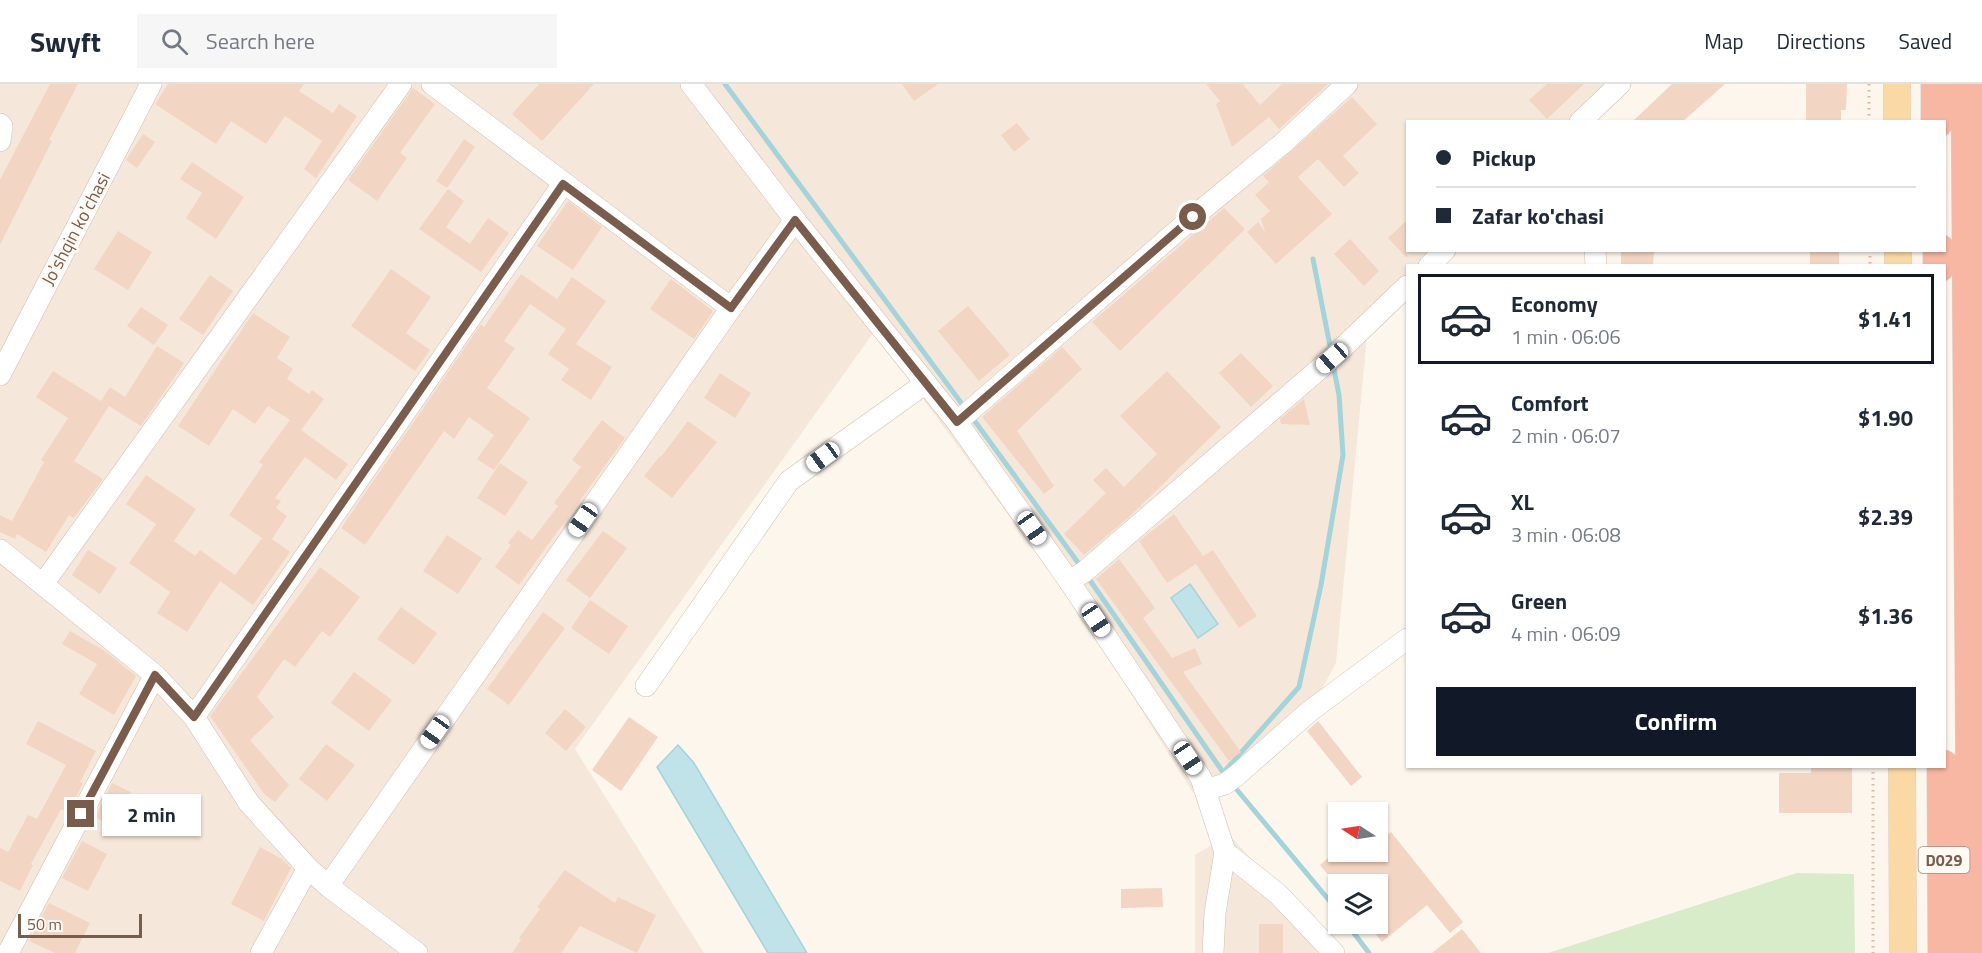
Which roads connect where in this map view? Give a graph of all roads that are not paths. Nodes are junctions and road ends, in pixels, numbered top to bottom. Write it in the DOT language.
graph roads {
  1 [pos="151,84"];
  2 [pos="401,84"];
  3 [pos="432,84"];
  4 [pos="691,84"];
  5 [pos="1347,84"];
  6 [pos="1620,84"];
  7 [pos="1897,84"];
  8 [pos="1937,84"];
  9 [pos="1967,84"];
  10 [pos="1588,118"];
  11 [pos="1897,120"];
  12 [pos="1937,120"];
  13 [pos="0,124"];
  14 [pos="0,141"];
  15 [pos="563,184"];
  16 [pos="795,220"];
  17 [pos="1443,252"];
  18 [pos="1431,264"];
  19 [pos="1406,287"];
  20 [pos="731,308"];
  21 [pos="2,368"];
  22 [pos="926,383"];
  23 [pos="964,415"];
  24 [pos="0,550"];
  25 [pos="1069,581"];
  26 [pos="43,584"];
  27 [pos="1406,640"];
  28 [pos="155,675"];
  29 [pos="646,686"];
  30 [pos="194,717"];
  31 [pos="1902,768"];
  32 [pos="1943,768"];
  33 [pos="1223,783"];
  34 [pos="1225,852"];
  35 [pos="309,868"];
  36 [pos="328,886"];
  37 [pos="8,953"];
  38 [pos="261,953"];
  39 [pos="417,953"];
  40 [pos="1214,953"];
  41 [pos="1334,953"];
  42 [pos="1903,953"];
  43 [pos="1944,953"];
  44 [pos="1973,953"];
  1 -- 21 [label="street, Joʼshqin koʼchasi"];
  2 -- 26 [label="street"];
  3 -- 15 [label="street"];
  4 -- 16 [label="street"];
  5 -- 23 [label="street"];
  6 -- 10 [label="street"];
  7 -- 11 [label="main road"];
  8 -- 12 [label="highway"];
  9 -- 44 [label="highway, D029"];
  13 -- 14 [label="street"];
  15 -- 20 [label="street"];
  15 -- 30 [label="street"];
  16 -- 20 [label="street"];
  16 -- 22 [label="street"];
  17 -- 18 [label="street"];
  19 -- 25 [label="street"];
  20 -- 36 [label="street"];
  22 -- 23 [label="street"];
  22 -- 29 [label="street"];
  23 -- 25 [label="street"];
  24 -- 26 [label="street"];
  25 -- 33 [label="street"];
  26 -- 28 [label="street"];
  27 -- 33 [label="street"];
  28 -- 30 [label="street"];
  28 -- 37 [label="street"];
  30 -- 35 [label="street"];
  31 -- 42 [label="main road"];
  32 -- 43 [label="highway, D029"];
  33 -- 34 [label="street"];
  34 -- 40 [label="street"];
  34 -- 41 [label="street"];
  35 -- 36 [label="street"];
  35 -- 38 [label="street"];
  36 -- 39 [label="street"];
}
